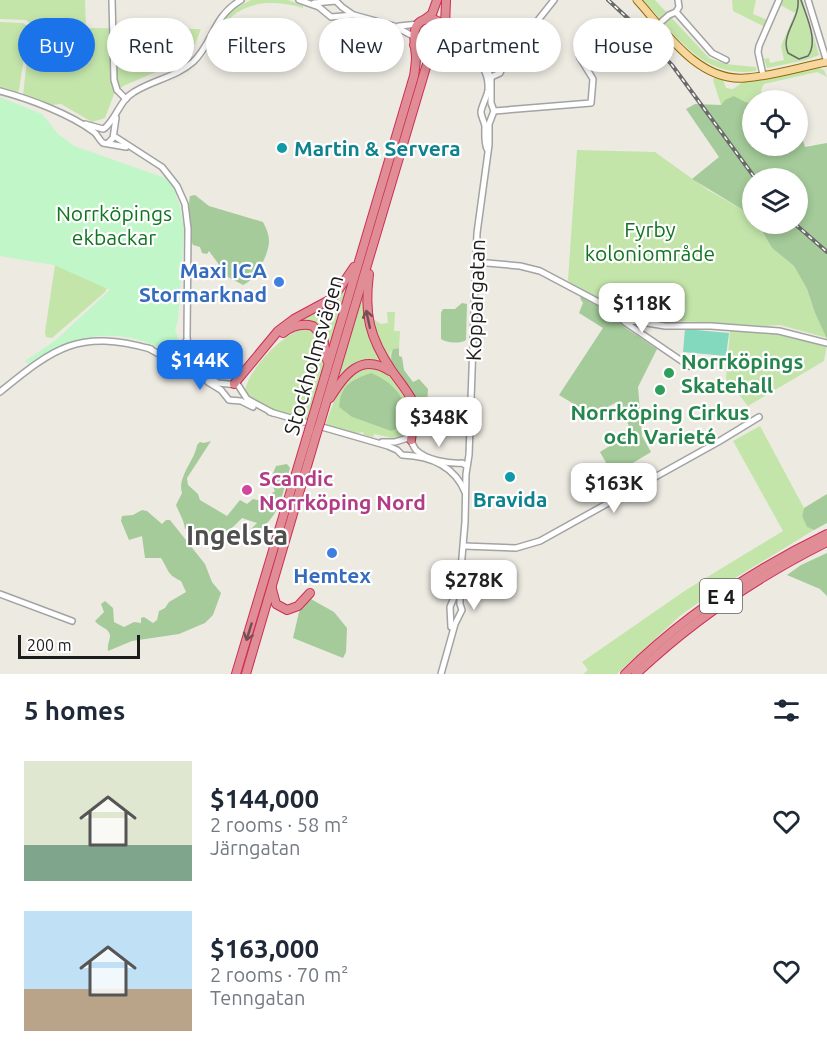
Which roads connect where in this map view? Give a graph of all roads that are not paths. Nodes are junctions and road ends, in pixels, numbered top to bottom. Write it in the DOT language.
graph roads {
  1 [pos="112,0"];
  2 [pos="241,0"];
  3 [pos="299,0"];
  4 [pos="437,0"];
  5 [pos="446,0"];
  6 [pos="554,0"];
  7 [pos="637,0"];
  8 [pos="678,0"];
  9 [pos="779,0"];
  10 [pos="808,0"];
  11 [pos="309,3"];
  12 [pos="327,3"];
  13 [pos="342,7"];
  14 [pos="326,12"];
  15 [pos="676,12"];
  16 [pos="340,15"];
  17 [pos="354,15"];
  18 [pos="365,18"];
  19 [pos="426,18"];
  20 [pos="447,18"];
  21 [pos="654,18"];
  22 [pos="666,18"];
  23 [pos="404,33"];
  24 [pos="416,33"];
  25 [pos="413,40"];
  26 [pos="674,40"];
  27 [pos="416,44"];
  28 [pos="726,60"];
  29 [pos="827,62"];
  30 [pos="425,72"];
  31 [pos="484,72"];
  32 [pos="486,72"];
  33 [pos="588,72"];
  34 [pos="763,75"];
  35 [pos="489,78"];
  36 [pos="0,91"];
  37 [pos="126,99"];
  38 [pos="483,106"];
  39 [pos="118,111"];
  40 [pos="493,111"];
  41 [pos="482,116"];
  42 [pos="74,121"];
  43 [pos="104,128"];
  44 [pos="113,135"];
  45 [pos="98,137"];
  46 [pos="108,143"];
  47 [pos="487,151"];
  48 [pos="139,152"];
  49 [pos="374,244"];
  50 [pos="362,254"];
  51 [pos="476,262"];
  52 [pos="354,296"];
  53 [pos="626,323"];
  54 [pos="187,337"];
  55 [pos="827,343"];
  56 [pos="148,348"];
  57 [pos="178,354"];
  58 [pos="188,360"];
  59 [pos="172,364"];
  60 [pos="689,366"];
  61 [pos="182,370"];
  62 [pos="393,372"];
  63 [pos="326,373"];
  64 [pos="236,388"];
  65 [pos="0,392"];
  66 [pos="225,393"];
  67 [pos="236,400"];
  68 [pos="325,406"];
  69 [pos="273,413"];
  70 [pos="759,417"];
  71 [pos="316,422"];
  72 [pos="313,431"];
  73 [pos="407,441"];
  74 [pos="375,442"];
  75 [pos="468,449"];
  76 [pos="397,450"];
  77 [pos="410,454"];
  78 [pos="458,463"];
  79 [pos="466,466"];
  80 [pos="466,474"];
  81 [pos="456,475"];
  82 [pos="466,495"];
  83 [pos="827,534"];
  84 [pos="827,542"];
  85 [pos="464,546"];
  86 [pos="460,581"];
  87 [pos="272,583"];
  88 [pos="310,593"];
  89 [pos="0,594"];
  90 [pos="453,603"];
  91 [pos="460,604"];
  92 [pos="451,613"];
  93 [pos="459,615"];
  94 [pos="72,621"];
  95 [pos="450,638"];
  96 [pos="236,674"];
  97 [pos="246,674"];
  98 [pos="441,674"];
  99 [pos="625,674"];
  100 [pos="636,674"];
  1 -- 37 [label="street"];
  2 -- 37 [label="street"];
  3 -- 11 [label="street"];
  4 -- 19 [label="highway"];
  5 -- 20 [label="highway"];
  6 -- 35 [label="street"];
  7 -- 21 [label="main road"];
  8 -- 15 [label="street"];
  9 -- 34 [label="street"];
  10 -- 29 [label="street"];
  11 -- 12 [label="street"];
  11 -- 14 [label="street"];
  12 -- 13 [label="street"];
  12 -- 14 [label="street"];
  13 -- 16 [label="street"];
  13 -- 17 [label="street"];
  14 -- 16 [label="street"];
  15 -- 22 [label="street"];
  15 -- 28 [label="street"];
  16 -- 17 [label="street"];
  17 -- 18 [label="street"];
  23 -- 25 [label="street"];
  24 -- 25 [label="highway"];
  25 -- 27 [label="highway"];
  25 -- 50 [label="highway, Stockholmsvägen"];
  26 -- 34 [label="main road"];
  29 -- 34 [label="main road"];
  30 -- 49 [label="highway, Stockholmsvägen"];
  31 -- 35 [label="street"];
  32 -- 35 [label="street"];
  33 -- 40 [label="street"];
  35 -- 38 [label="street"];
  35 -- 40 [label="street, Koppargatan"];
  36 -- 42 [label="street"];
  37 -- 39 [label="street"];
  38 -- 40 [label="street"];
  38 -- 41 [label="street"];
  39 -- 43 [label="street"];
  39 -- 44 [label="street"];
  40 -- 41 [label="street"];
  40 -- 47 [label="street, Koppargatan"];
  41 -- 47 [label="street, Koppargatan"];
  42 -- 43 [label="street"];
  42 -- 45 [label="street"];
  43 -- 44 [label="street"];
  43 -- 45 [label="street"];
  44 -- 46 [label="street"];
  44 -- 48 [label="street"];
  45 -- 46 [label="street"];
  46 -- 48 [label="street"];
  47 -- 51 [label="street, Koppargatan"];
  48 -- 54 [label="street"];
  49 -- 52 [label="highway, Stockholmsvägen"];
  62 -- 49 [label="highway, one-way"];
  50 -- 52 [label="highway, Stockholmsvägen"];
  50 -- 64 [label="highway"];
  51 -- 53 [label="street"];
  51 -- 75 [label="street, Koppargatan"];
  52 -- 63 [label="highway, Stockholmsvägen"];
  52 -- 68 [label="highway, Stockholmsvägen"];
  53 -- 55 [label="street"];
  53 -- 60 [label="street"];
  54 -- 57 [label="street"];
  54 -- 58 [label="street"];
  56 -- 57 [label="street"];
  56 -- 59 [label="street"];
  56 -- 65 [label="street"];
  57 -- 58 [label="street"];
  57 -- 59 [label="street"];
  58 -- 61 [label="street"];
  58 -- 64 [label="street"];
  59 -- 61 [label="street"];
  61 -- 66 [label="street"];
  62 -- 68 [label="highway"];
  62 -- 73 [label="highway"];
  63 -- 64 [label="highway"];
  63 -- 71 [label="highway, Stockholmsvägen"];
  64 -- 66 [label="street"];
  64 -- 67 [label="street"];
  64 -- 69 [label="street"];
  66 -- 67 [label="street"];
  67 -- 69 [label="street"];
  68 -- 71 [label="highway, Stockholmsvägen"];
  69 -- 74 [label="street"];
  70 -- 85 [label="street"];
  71 -- 72 [label="highway, Stockholmsvägen, bridge"];
  72 -- 87 [label="highway, Stockholmsvägen"];
  72 -- 96 [label="highway, Stockholmsvägen, one-way"];
  73 -- 74 [label="street"];
  73 -- 76 [label="street"];
  73 -- 77 [label="street"];
  73 -- 78 [label="street"];
  74 -- 76 [label="street"];
  75 -- 78 [label="street, Koppargatan"];
  75 -- 79 [label="street, Koppargatan"];
  76 -- 77 [label="street"];
  77 -- 81 [label="street"];
  78 -- 79 [label="street"];
  78 -- 81 [label="street, Koppargatan"];
  79 -- 80 [label="street, Koppargatan"];
  80 -- 81 [label="street"];
  80 -- 82 [label="street"];
  81 -- 82 [label="street"];
  82 -- 85 [label="street"];
  83 -- 99 [label="highway, E 4"];
  84 -- 100 [label="highway, E 4"];
  85 -- 86 [label="street"];
  86 -- 90 [label="street"];
  86 -- 91 [label="street"];
  87 -- 88 [label="highway"];
  87 -- 97 [label="highway, Stockholmsvägen"];
  89 -- 94 [label="street"];
  90 -- 91 [label="street"];
  90 -- 92 [label="street"];
  91 -- 93 [label="street"];
  92 -- 93 [label="street"];
  92 -- 95 [label="street"];
  93 -- 95 [label="street"];
  95 -- 98 [label="street"];
}
